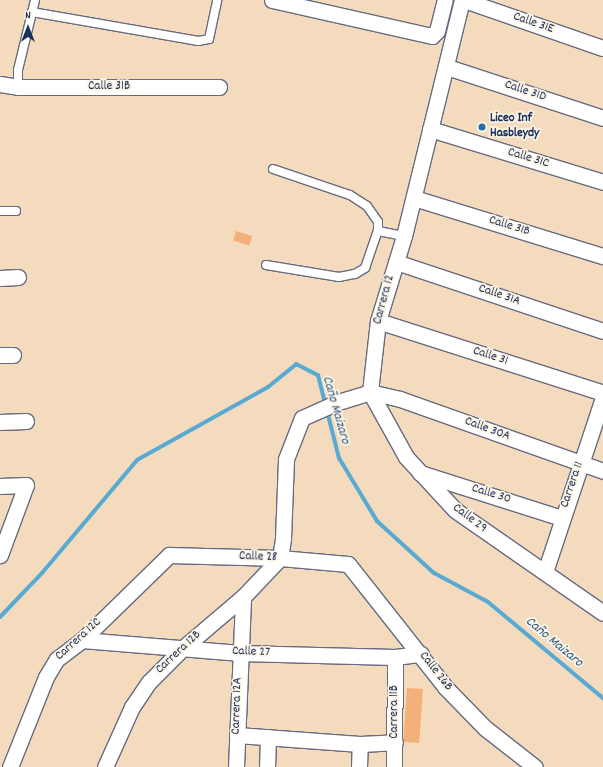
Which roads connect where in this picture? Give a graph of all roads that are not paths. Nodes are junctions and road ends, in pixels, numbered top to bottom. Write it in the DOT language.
graph roads {
  1 [pos="35,0"];
  2 [pos="217,0"];
  3 [pos="272,0"];
  4 [pos="445,0"];
  5 [pos="463,0"];
  6 [pos="32,12"];
  7 [pos="603,48"];
  8 [pos="447,67"];
  9 [pos="0,84"];
  10 [pos="18,86"];
  11 [pos="219,87"];
  12 [pos="603,118"];
  13 [pos="430,129"];
  14 [pos="273,169"];
  15 [pos="603,182"];
  16 [pos="414,198"];
  17 [pos="0,211"];
  18 [pos="16,211"];
  19 [pos="378,231"];
  20 [pos="404,236"];
  21 [pos="603,256"];
  22 [pos="396,262"];
  23 [pos="266,265"];
  24 [pos="18,277"];
  25 [pos="0,278"];
  26 [pos="378,321"];
  27 [pos="603,331"];
  28 [pos="370,392"];
  29 [pos="603,393"];
  30 [pos="603,398"];
  31 [pos="26,421"];
  32 [pos="0,422"];
  33 [pos="580,464"];
  34 [pos="603,471"];
  35 [pos="419,473"];
  36 [pos="0,486"];
  37 [pos="562,518"];
  38 [pos="1,555"];
  39 [pos="169,555"];
  40 [pos="280,558"];
  41 [pos="348,564"];
  42 [pos="545,572"];
  43 [pos="243,597"];
  44 [pos="603,613"];
  45 [pos="82,640"];
  46 [pos="183,648"];
  47 [pos="240,653"];
  48 [pos="421,654"];
  49 [pos="395,657"];
  50 [pos="237,735"];
  51 [pos="268,737"];
  52 [pos="395,742"];
  53 [pos="360,744"];
  54 [pos="10,767"];
  55 [pos="105,767"];
  56 [pos="236,767"];
  57 [pos="266,767"];
  58 [pos="359,767"];
  59 [pos="394,767"];
  60 [pos="535,767"];
  1 -- 6 [label="lane"];
  2 -- 6 [label="lane"];
  3 -- 4 [label="street"];
  5 -- 7 [label="street, Calle 31E"];
  5 -- 8 [label="street, Carrera 12"];
  6 -- 10 [label="lane"];
  8 -- 12 [label="street, Calle 31D"];
  8 -- 13 [label="street, Carrera 12"];
  9 -- 10 [label="street, Calle 31B"];
  10 -- 11 [label="street, Calle 31B"];
  13 -- 15 [label="street, Calle 31C"];
  13 -- 16 [label="street, Carrera 12"];
  14 -- 19 [label="lane"];
  16 -- 20 [label="street, Carrera 12"];
  16 -- 21 [label="street, Calle 31B"];
  17 -- 18 [label="lane"];
  19 -- 20 [label="lane"];
  19 -- 23 [label="lane"];
  20 -- 22 [label="street, Carrera 12"];
  22 -- 26 [label="street, Carrera 12"];
  22 -- 27 [label="street, Calle 31A"];
  24 -- 25 [label="street"];
  26 -- 28 [label="street, Carrera 12"];
  26 -- 29 [label="street, Calle 31"];
  28 -- 33 [label="street, Calle 30A"];
  28 -- 35 [label="street, Calle 29"];
  28 -- 40 [label="street"];
  30 -- 33 [label="street, Carrera 11"];
  31 -- 32 [label="street"];
  33 -- 34 [label="street, Calle 30A"];
  33 -- 37 [label="street, Carrera 11"];
  35 -- 37 [label="street, Calle 30"];
  35 -- 42 [label="street, Calle 29"];
  36 -- 38 [label="street"];
  37 -- 42 [label="street, Carrera 11"];
  39 -- 40 [label="street, Calle 28"];
  39 -- 45 [label="street, Carrera 12C"];
  40 -- 41 [label="street, Calle 28"];
  40 -- 43 [label="street, Carrera 12B"];
  41 -- 48 [label="street, Calle 26B"];
  42 -- 44 [label="street, Calle 29"];
  43 -- 46 [label="street, Carrera 12B"];
  43 -- 47 [label="street, Carrera 12A"];
  45 -- 46 [label="street, Calle 27"];
  45 -- 54 [label="street, Carrera 12C"];
  46 -- 47 [label="street, Calle 27"];
  46 -- 55 [label="street, Carrera 12B"];
  47 -- 49 [label="street, Calle 27"];
  47 -- 50 [label="street, Carrera 12A"];
  48 -- 49 [label="street, Calle 27"];
  48 -- 60 [label="street, Calle 26B"];
  49 -- 52 [label="street, Carrera 11B"];
  50 -- 51 [label="street"];
  50 -- 56 [label="street, Carrera 12A"];
  51 -- 53 [label="street"];
  51 -- 57 [label="street"];
  52 -- 53 [label="street"];
  52 -- 59 [label="street, Carrera 11B"];
  53 -- 58 [label="street"];
}
